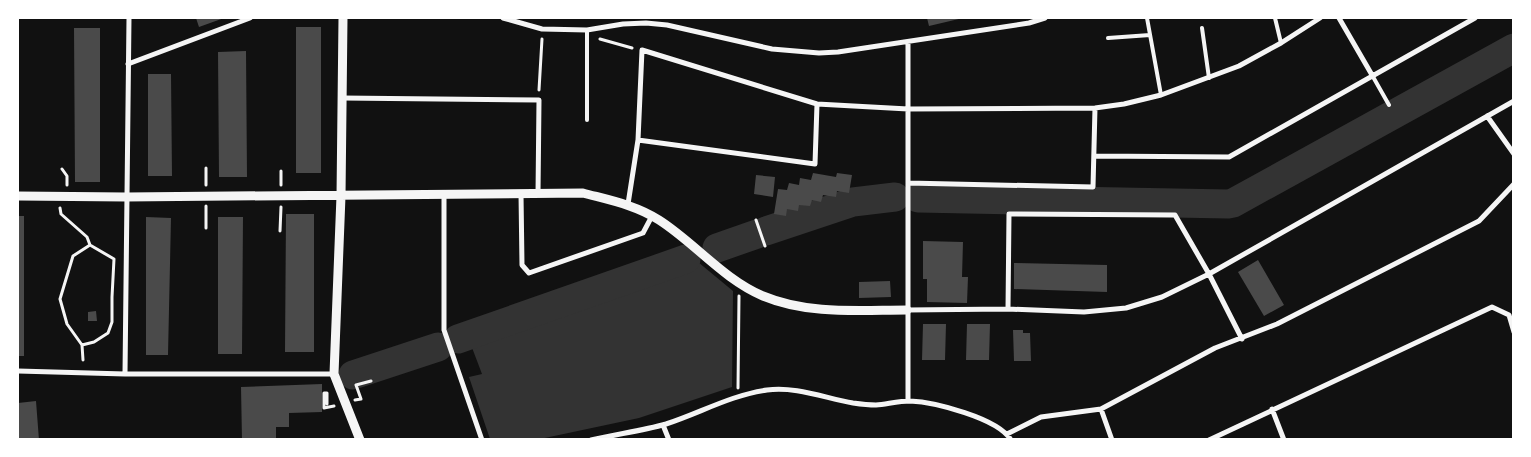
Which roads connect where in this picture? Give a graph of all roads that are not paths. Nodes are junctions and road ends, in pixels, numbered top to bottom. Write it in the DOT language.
graph roads {
  1 [pos="129,18"];
  2 [pos="250,18"];
  3 [pos="343,18"];
  4 [pos="503,18"];
  5 [pos="1045,18"];
  6 [pos="1148,18"];
  7 [pos="1274,18"];
  8 [pos="1320,18"];
  9 [pos="1339,18"];
  10 [pos="1475,18"];
  11 [pos="1202,28"];
  12 [pos="587,30"];
  13 [pos="1150,36"];
  14 [pos="1108,38"];
  15 [pos="908,42"];
  16 [pos="1281,43"];
  17 [pos="128,64"];
  18 [pos="1372,75"];
  19 [pos="1209,78"];
  20 [pos="1161,95"];
  21 [pos="342,98"];
  22 [pos="1514,101"];
  23 [pos="817,104"];
  24 [pos="1389,105"];
  25 [pos="1095,108"];
  26 [pos="908,109"];
  27 [pos="1487,116"];
  28 [pos="587,120"];
  29 [pos="638,140"];
  30 [pos="1514,154"];
  31 [pos="1094,156"];
  32 [pos="1514,184"];
  33 [pos="908,186"];
  34 [pos="444,194"];
  35 [pos="522,194"];
  36 [pos="538,194"];
  37 [pos="18,196"];
  38 [pos="341,196"];
  39 [pos="126,198"];
  40 [pos="628,204"];
  41 [pos="652,216"];
  42 [pos="1209,274"];
  43 [pos="1008,309"];
  44 [pos="907,310"];
  45 [pos="1514,332"];
  46 [pos="1242,339"];
  47 [pos="18,371"];
  48 [pos="125,374"];
  49 [pos="334,374"];
  50 [pos="908,401"];
  51 [pos="1101,409"];
  52 [pos="1272,409"];
  53 [pos="664,425"];
  54 [pos="1007,434"];
  55 [pos="360,440"];
  56 [pos="482,440"];
  57 [pos="591,440"];
  58 [pos="669,440"];
  59 [pos="1010,440"];
  60 [pos="1112,440"];
  61 [pos="1209,440"];
  62 [pos="1284,440"];
  1 -- 17 [label="street"];
  2 -- 17 [label="street"];
  3 -- 21 [label="street"];
  4 -- 12 [label="street"];
  5 -- 15 [label="street"];
  6 -- 13 [label="lane"];
  7 -- 16 [label="lane"];
  8 -- 16 [label="street"];
  9 -- 18 [label="street"];
  10 -- 18 [label="street"];
  11 -- 19 [label="lane"];
  12 -- 15 [label="street"];
  12 -- 28 [label="lane"];
  13 -- 14 [label="lane"];
  13 -- 20 [label="lane"];
  15 -- 26 [label="street"];
  16 -- 19 [label="street"];
  17 -- 39 [label="street"];
  18 -- 24 [label="lane"];
  18 -- 31 [label="street"];
  19 -- 20 [label="street"];
  20 -- 25 [label="street"];
  21 -- 36 [label="street"];
  21 -- 38 [label="street"];
  22 -- 27 [label="street"];
  23 -- 26 [label="street"];
  23 -- 29 [label="street"];
  23 -- 29 [label="street"];
  25 -- 26 [label="street"];
  25 -- 31 [label="street"];
  26 -- 33 [label="street"];
  27 -- 30 [label="street"];
  27 -- 42 [label="street"];
  29 -- 40 [label="street"];
  31 -- 33 [label="street"];
  32 -- 46 [label="street"];
  33 -- 44 [label="street"];
  34 -- 35 [label="street"];
  34 -- 38 [label="street"];
  34 -- 56 [label="street"];
  35 -- 36 [label="street"];
  35 -- 41 [label="street"];
  36 -- 40 [label="street"];
  37 -- 39 [label="street"];
  38 -- 39 [label="street"];
  38 -- 49 [label="street"];
  39 -- 48 [label="street"];
  40 -- 41 [label="street"];
  41 -- 44 [label="street"];
  42 -- 43 [label="street"];
  42 -- 43 [label="street"];
  42 -- 46 [label="street"];
  43 -- 44 [label="street"];
  44 -- 50 [label="street"];
  45 -- 52 [label="street"];
  46 -- 51 [label="street"];
  47 -- 48 [label="street"];
  48 -- 49 [label="street"];
  49 -- 55 [label="street"];
  50 -- 53 [label="street"];
  50 -- 54 [label="street"];
  51 -- 54 [label="street"];
  51 -- 60 [label="street"];
  52 -- 61 [label="street"];
  52 -- 62 [label="street"];
  53 -- 57 [label="street"];
  53 -- 58 [label="street"];
  54 -- 59 [label="street"];
}
